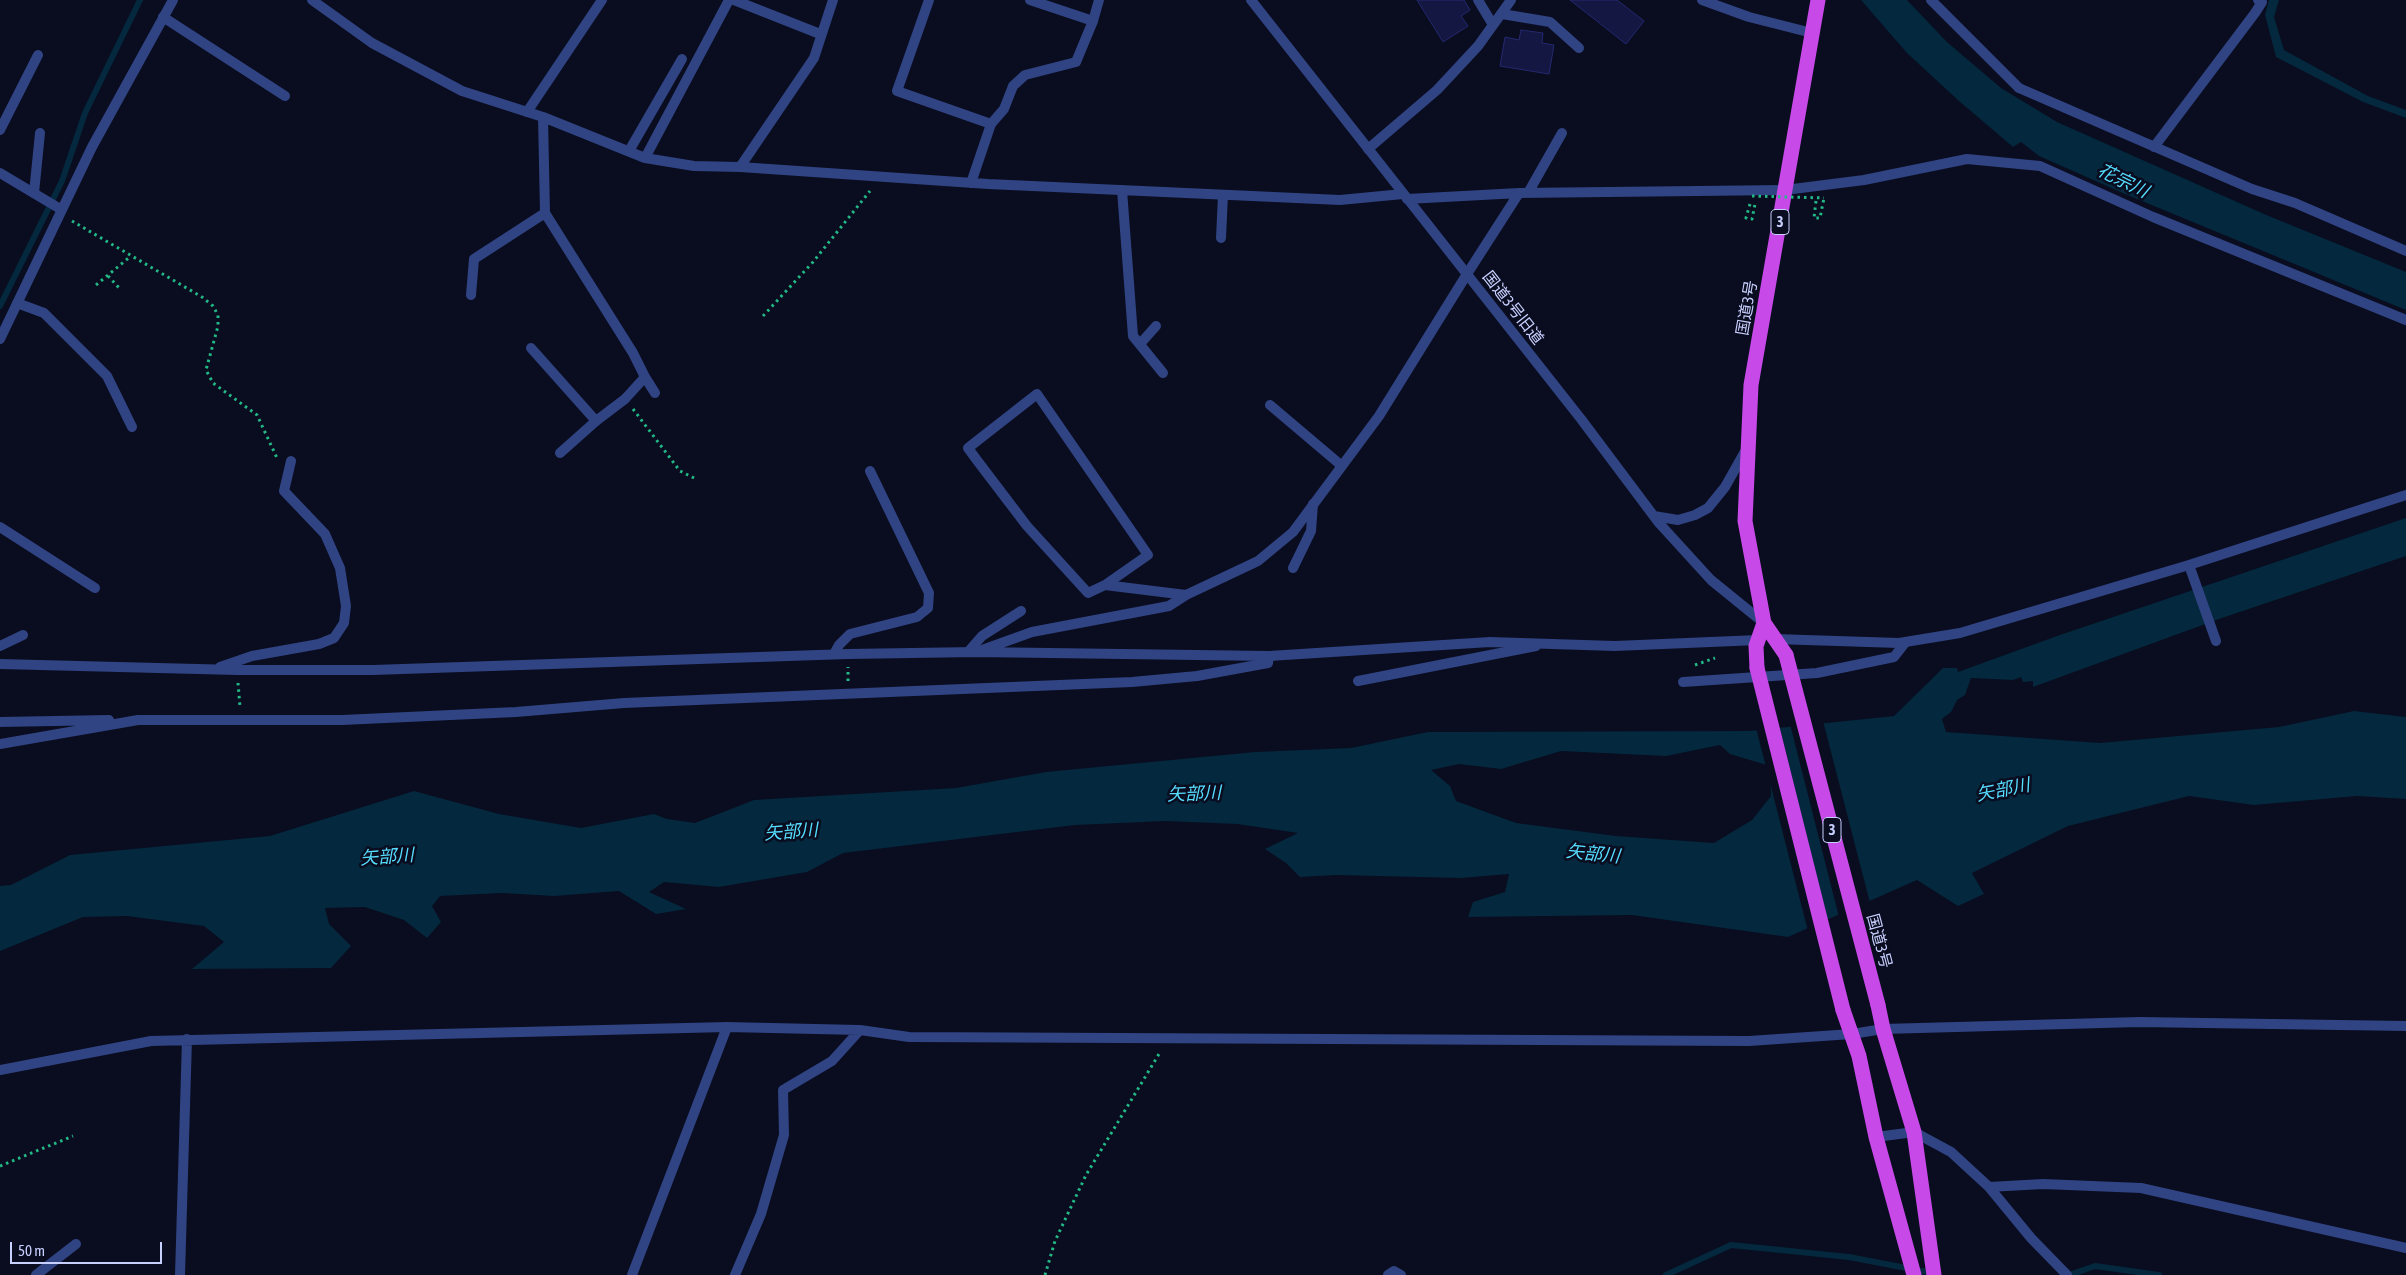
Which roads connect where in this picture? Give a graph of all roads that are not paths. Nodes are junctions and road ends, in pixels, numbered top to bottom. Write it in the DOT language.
graph roads {
  1 [pos="173,0"];
  2 [pos="312,0"];
  3 [pos="602,0"];
  4 [pos="729,0"];
  5 [pos="734,0"];
  6 [pos="833,0"];
  7 [pos="929,0"];
  8 [pos="1030,0"];
  9 [pos="1099,0"];
  10 [pos="1251,0"];
  11 [pos="1478,0"];
  12 [pos="1511,0"];
  13 [pos="1702,0"];
  14 [pos="1818,0"];
  15 [pos="1931,0"];
  16 [pos="2258,0"];
  17 [pos="1502,14"];
  18 [pos="163,17"];
  19 [pos="1093,21"];
  20 [pos="1493,25"];
  21 [pos="1812,33"];
  22 [pos="820,34"];
  23 [pos="1579,48"];
  24 [pos="38,54"];
  25 [pos="682,58"];
  26 [pos="285,96"];
  27 [pos="527,112"];
  28 [pos="543,118"];
  29 [pos="991,124"];
  30 [pos="0,130"];
  31 [pos="40,133"];
  32 [pos="1562,133"];
  33 [pos="2154,147"];
  34 [pos="1368,149"];
  35 [pos="629,151"];
  36 [pos="645,158"];
  37 [pos="740,167"];
  38 [pos="0,173"];
  39 [pos="971,182"];
  40 [pos="1122,190"];
  41 [pos="1785,190"];
  42 [pos="1524,193"];
  43 [pos="34,194"];
  44 [pos="1223,195"];
  45 [pos="1405,196"];
  46 [pos="61,212"];
  47 [pos="545,213"];
  48 [pos="1221,238"];
  49 [pos="2406,251"];
  50 [pos="1467,274"];
  51 [pos="471,295"];
  52 [pos="17,303"];
  53 [pos="2406,320"];
  54 [pos="1156,326"];
  55 [pos="2,327"];
  56 [pos="0,339"];
  57 [pos="1140,344"];
  58 [pos="532,348"];
  59 [pos="1163,373"];
  60 [pos="645,377"];
  61 [pos="655,393"];
  62 [pos="1270,405"];
  63 [pos="596,421"];
  64 [pos="132,427"];
  65 [pos="1748,445"];
  66 [pos="560,452"];
  67 [pos="291,461"];
  68 [pos="1342,466"];
  69 [pos="870,471"];
  70 [pos="2406,495"];
  71 [pos="1313,504"];
  72 [pos="1654,516"];
  73 [pos="0,527"];
  74 [pos="2189,565"];
  75 [pos="1293,568"];
  76 [pos="1105,585"];
  77 [pos="95,588"];
  78 [pos="1186,595"];
  79 [pos="1021,611"];
  80 [pos="1764,623"];
  81 [pos="23,634"];
  82 [pos="1775,639"];
  83 [pos="1758,640"];
  84 [pos="2216,640"];
  85 [pos="1904,642"];
  86 [pos="1543,645"];
  87 [pos="0,646"];
  88 [pos="972,652"];
  89 [pos="834,654"];
  90 [pos="1269,656"];
  91 [pos="0,664"];
  92 [pos="212,670"];
  93 [pos="1358,681"];
  94 [pos="1683,682"];
  95 [pos="138,720"];
  96 [pos="0,722"];
  97 [pos="0,744"];
  98 [pos="2406,1026"];
  99 [pos="727,1027"];
  100 [pos="1883,1029"];
  101 [pos="860,1030"];
  102 [pos="1852,1034"];
  103 [pos="187,1039"];
  104 [pos="0,1070"];
  105 [pos="1914,1132"];
  106 [pos="1876,1137"];
  107 [pos="1989,1187"];
  108 [pos="76,1244"];
  109 [pos="2406,1248"];
  110 [pos="36,1275"];
  111 [pos="180,1275"];
  112 [pos="632,1275"];
  113 [pos="735,1275"];
  114 [pos="1388,1275"];
  115 [pos="1402,1275"];
  116 [pos="1914,1275"];
  117 [pos="1934,1275"];
  118 [pos="2067,1275"];
  1 -- 18 [label="street"];
  2 -- 27 [label="street"];
  3 -- 27 [label="street"];
  4 -- 36 [label="street"];
  5 -- 22 [label="street"];
  6 -- 22 [label="street"];
  7 -- 29 [label="street"];
  8 -- 19 [label="street"];
  9 -- 19 [label="street"];
  10 -- 34 [label="street, 国道3号旧道"];
  11 -- 20 [label="street"];
  12 -- 17 [label="street"];
  13 -- 21 [label="street"];
  14 -- 21 [label="highway, 国道3号 / 3"];
  15 -- 33 [label="street"];
  16 -- 33 [label="street"];
  17 -- 20 [label="street"];
  17 -- 23 [label="street"];
  18 -- 26 [label="street"];
  18 -- 46 [label="street"];
  19 -- 29 [label="street"];
  20 -- 34 [label="street"];
  21 -- 41 [label="highway, 国道3号 / 3"];
  22 -- 37 [label="street"];
  24 -- 30 [label="street"];
  25 -- 35 [label="street"];
  27 -- 28 [label="street"];
  28 -- 35 [label="street"];
  28 -- 47 [label="street"];
  29 -- 39 [label="street"];
  31 -- 43 [label="street"];
  32 -- 42 [label="street"];
  33 -- 49 [label="street"];
  34 -- 45 [label="street, 国道3号旧道"];
  35 -- 36 [label="street"];
  36 -- 37 [label="street"];
  37 -- 39 [label="street"];
  38 -- 43 [label="street"];
  39 -- 40 [label="street"];
  40 -- 44 [label="street"];
  40 -- 57 [label="street"];
  41 -- 42 [label="street"];
  41 -- 53 [label="street"];
  41 -- 65 [label="highway, 国道3号 / 3"];
  42 -- 45 [label="street"];
  42 -- 50 [label="street"];
  43 -- 46 [label="street"];
  44 -- 45 [label="street"];
  44 -- 48 [label="street"];
  45 -- 50 [label="street, 国道3号旧道"];
  46 -- 52 [label="street"];
  47 -- 51 [label="street"];
  47 -- 60 [label="street"];
  50 -- 68 [label="street"];
  50 -- 72 [label="street, 国道3号旧道"];
  52 -- 55 [label="street"];
  52 -- 64 [label="street"];
  54 -- 57 [label="street"];
  55 -- 56 [label="street"];
  57 -- 59 [label="street"];
  58 -- 63 [label="street"];
  60 -- 61 [label="street"];
  60 -- 63 [label="street"];
  62 -- 68 [label="street"];
  63 -- 66 [label="street"];
  65 -- 72 [label="street"];
  65 -- 80 [label="highway, 国道3号 / 3"];
  67 -- 92 [label="street"];
  68 -- 71 [label="street"];
  69 -- 89 [label="street"];
  70 -- 74 [label="street"];
  71 -- 75 [label="street"];
  71 -- 78 [label="street"];
  72 -- 80 [label="street, 国道3号旧道"];
  73 -- 77 [label="street"];
  74 -- 84 [label="street"];
  74 -- 85 [label="street"];
  76 -- 76 [label="street"];
  76 -- 78 [label="street"];
  78 -- 88 [label="street"];
  79 -- 88 [label="street"];
  80 -- 82 [label="highway, 国道3号 / 3"];
  80 -- 83 [label="highway, 国道3号 / 3"];
  81 -- 87 [label="street"];
  82 -- 85 [label="street"];
  82 -- 100 [label="highway, 国道3号 / 3, bridge"];
  83 -- 86 [label="street"];
  83 -- 102 [label="highway, 国道3号 / 3, bridge"];
  85 -- 94 [label="street"];
  86 -- 90 [label="street"];
  86 -- 93 [label="street"];
  88 -- 89 [label="street"];
  88 -- 90 [label="street"];
  89 -- 92 [label="street"];
  90 -- 95 [label="street"];
  91 -- 92 [label="street"];
  95 -- 96 [label="street"];
  95 -- 97 [label="street"];
  98 -- 100 [label="street"];
  99 -- 101 [label="street"];
  99 -- 103 [label="street"];
  99 -- 112 [label="street"];
  100 -- 102 [label="street"];
  100 -- 105 [label="highway, 国道3号 / 3"];
  101 -- 102 [label="street"];
  101 -- 113 [label="street"];
  102 -- 106 [label="highway, 国道3号 / 3"];
  103 -- 104 [label="street"];
  103 -- 111 [label="street"];
  105 -- 106 [label="street"];
  105 -- 107 [label="street"];
  105 -- 117 [label="highway, 国道3号 / 3"];
  106 -- 116 [label="highway, 国道3号 / 3"];
  107 -- 109 [label="street"];
  107 -- 118 [label="street"];
  108 -- 110 [label="street"];
  114 -- 115 [label="street"];
}
